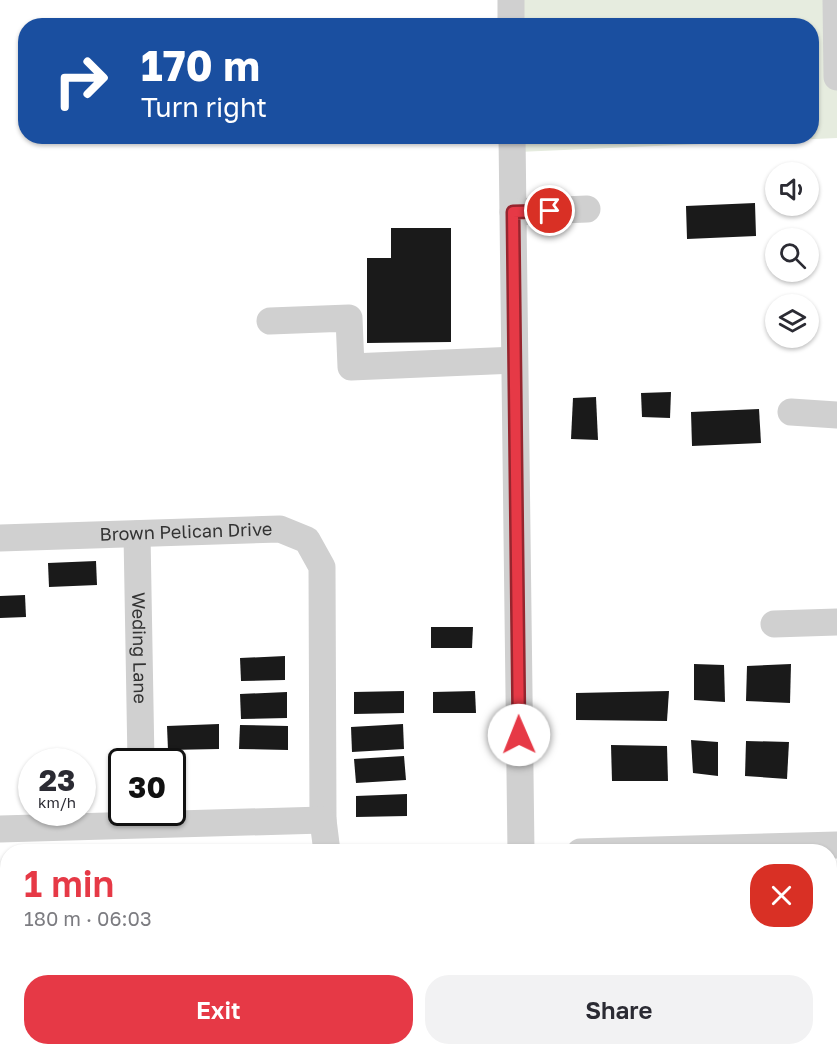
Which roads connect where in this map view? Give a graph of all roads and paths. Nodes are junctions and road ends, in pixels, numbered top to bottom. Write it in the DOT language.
graph roads {
  1 [pos="511,0"];
  2 [pos="836,0"];
  3 [pos="511,18"];
  4 [pos="837,77"];
  5 [pos="512,144"];
  6 [pos="587,209"];
  7 [pos="513,212"];
  8 [pos="270,321"];
  9 [pos="514,360"];
  10 [pos="790,412"];
  11 [pos="837,415"];
  12 [pos="137,534"];
  13 [pos="0,538"];
  14 [pos="837,622"];
  15 [pos="774,624"];
  16 [pos="141,748"];
  17 [pos="186,819"];
  18 [pos="323,820"];
  19 [pos="108,821"];
  20 [pos="0,829"];
  21 [pos="326,844"];
  22 [pos="521,844"];
  1 -- 3 [label="street"];
  2 -- 4 [label="street"];
  5 -- 7 [label="street"];
  6 -- 7 [label="street"];
  7 -- 9 [label="street"];
  8 -- 9 [label="street"];
  9 -- 22 [label="street"];
  10 -- 11 [label="street"];
  12 -- 13 [label="street, Brown Pelican Drive"];
  12 -- 16 [label="street, Weding Lane"];
  12 -- 18 [label="street, Brown Pelican Drive"];
  14 -- 15 [label="street"];
  17 -- 18 [label="street"];
  18 -- 21 [label="street, Brown Pelican Drive"];
  19 -- 20 [label="street"];
}
